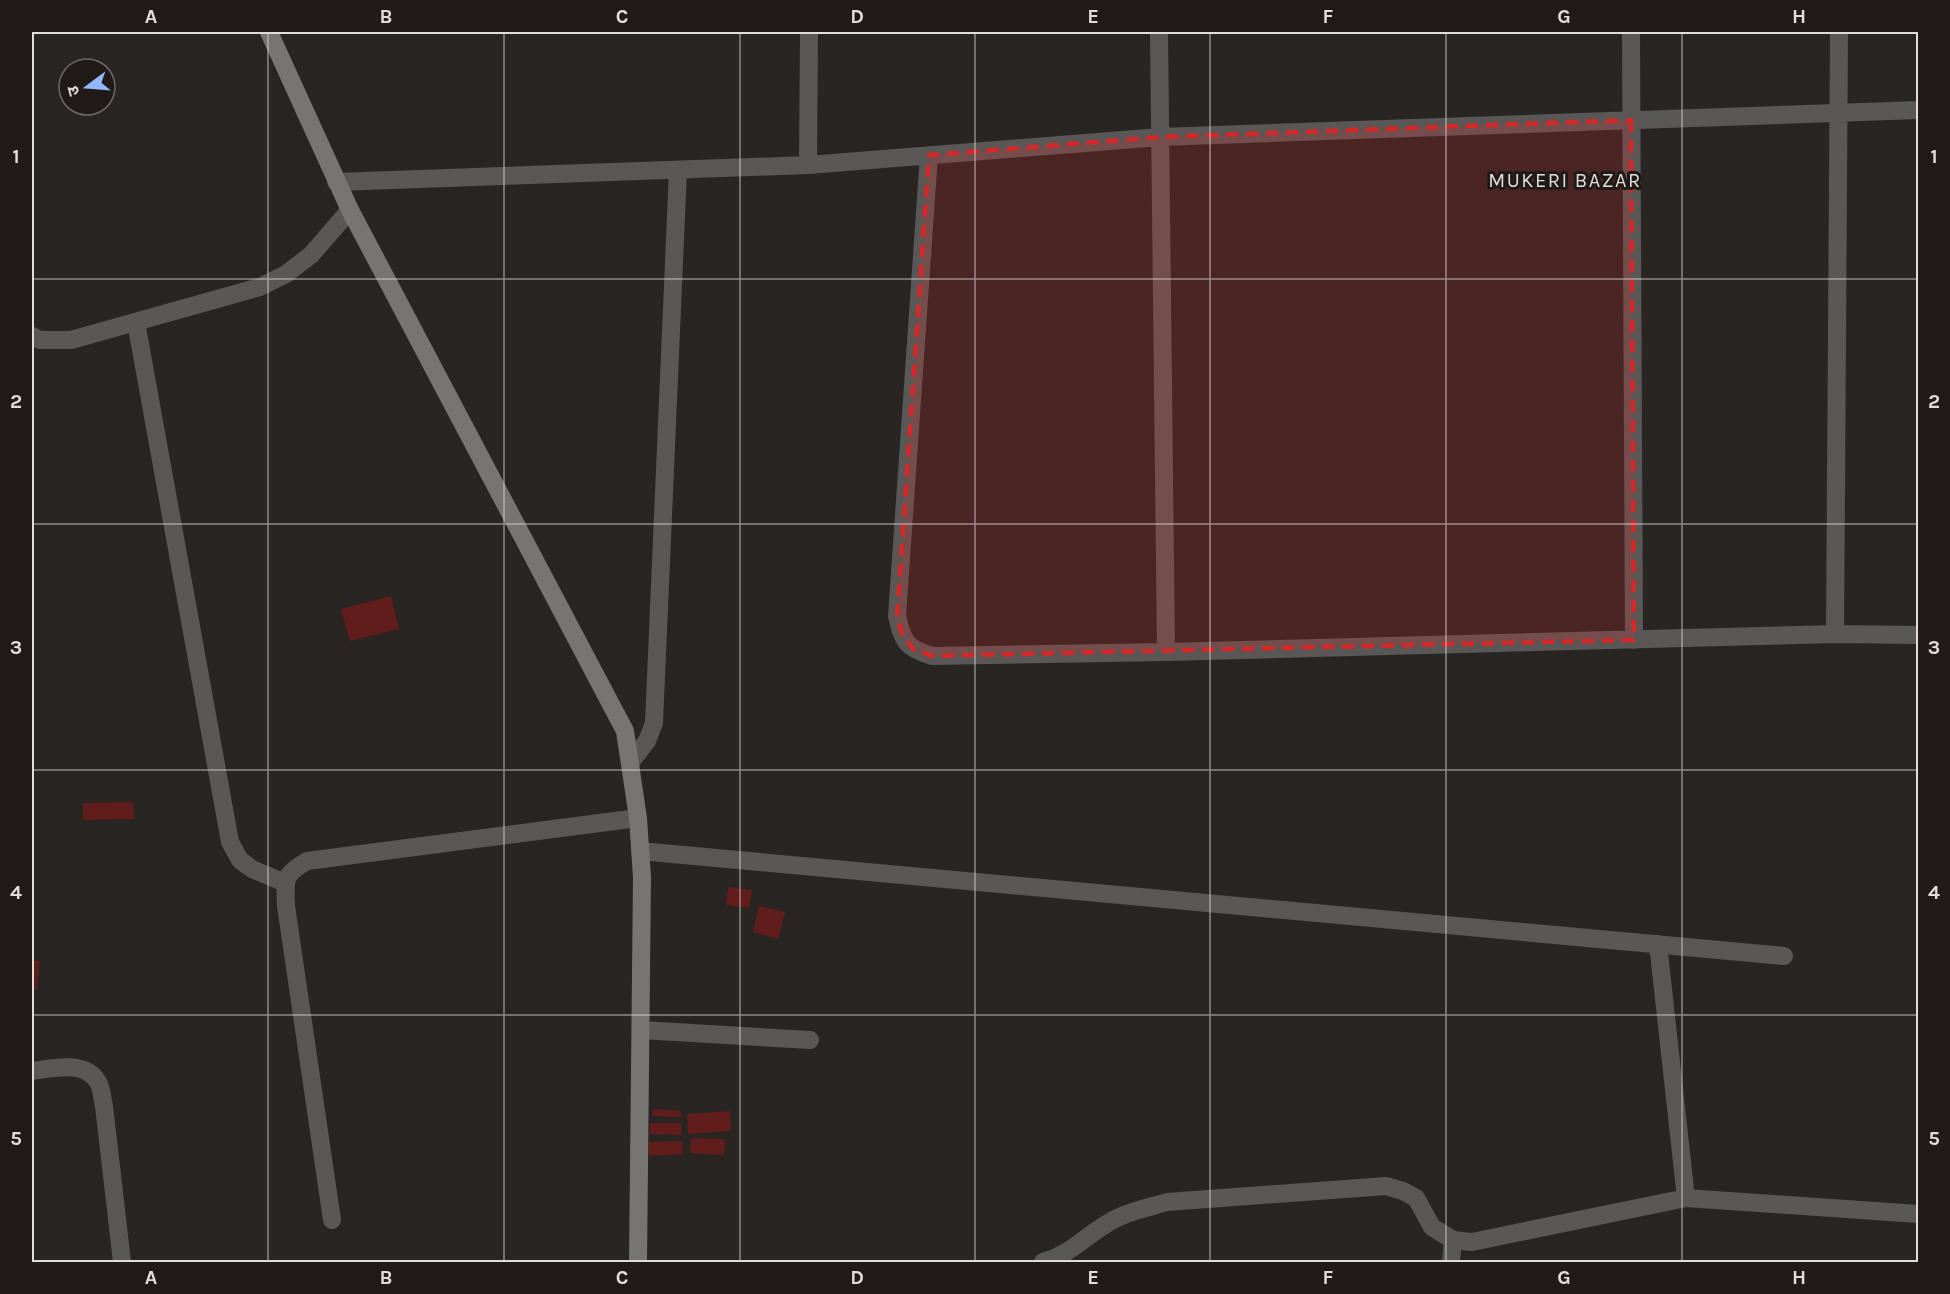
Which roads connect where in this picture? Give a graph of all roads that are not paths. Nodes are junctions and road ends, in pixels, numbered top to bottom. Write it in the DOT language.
graph roads {
  1 [pos="269,32"];
  2 [pos="809,32"];
  3 [pos="1159,32"];
  4 [pos="1631,32"];
  5 [pos="1839,32"];
  6 [pos="1918,110"];
  7 [pos="1839,113"];
  8 [pos="1631,120"];
  9 [pos="1160,137"];
  10 [pos="929,155"];
  11 [pos="808,165"];
  12 [pos="678,170"];
  13 [pos="336,182"];
  14 [pos="350,210"];
  15 [pos="136,322"];
  16 [pos="32,336"];
  17 [pos="1835,634"];
  18 [pos="1918,635"];
  19 [pos="1634,640"];
  20 [pos="1166,652"];
  21 [pos="630,763"];
  22 [pos="638,818"];
  23 [pos="640,851"];
  24 [pos="285,883"];
  25 [pos="1658,944"];
  26 [pos="1784,956"];
  27 [pos="641,1030"];
  28 [pos="810,1040"];
  29 [pos="32,1071"];
  30 [pos="1686,1198"];
  31 [pos="1918,1214"];
  32 [pos="332,1220"];
  33 [pos="1454,1240"];
  34 [pos="122,1263"];
  35 [pos="638,1263"];
  36 [pos="1044,1263"];
  37 [pos="1451,1263"];
  1 -- 13 [label="street"];
  2 -- 11 [label="street"];
  3 -- 9 [label="street"];
  4 -- 8 [label="street"];
  5 -- 7 [label="street"];
  6 -- 7 [label="street"];
  7 -- 8 [label="street"];
  7 -- 17 [label="street"];
  8 -- 9 [label="street"];
  8 -- 19 [label="street"];
  9 -- 10 [label="street"];
  9 -- 20 [label="street"];
  10 -- 11 [label="street"];
  10 -- 20 [label="street"];
  11 -- 12 [label="street"];
  12 -- 13 [label="street"];
  12 -- 21 [label="street"];
  13 -- 14 [label="street"];
  14 -- 15 [label="street"];
  14 -- 21 [label="street"];
  15 -- 16 [label="street"];
  15 -- 24 [label="street"];
  17 -- 18 [label="street"];
  17 -- 19 [label="street"];
  19 -- 20 [label="street"];
  21 -- 22 [label="street"];
  22 -- 23 [label="street"];
  22 -- 24 [label="street"];
  23 -- 25 [label="street"];
  23 -- 27 [label="street"];
  24 -- 32 [label="street"];
  25 -- 26 [label="street"];
  25 -- 30 [label="street"];
  27 -- 28 [label="street"];
  27 -- 35 [label="street"];
  29 -- 34 [label="street"];
  30 -- 31 [label="street"];
  30 -- 33 [label="street"];
  33 -- 36 [label="street"];
  33 -- 37 [label="street"];
}
